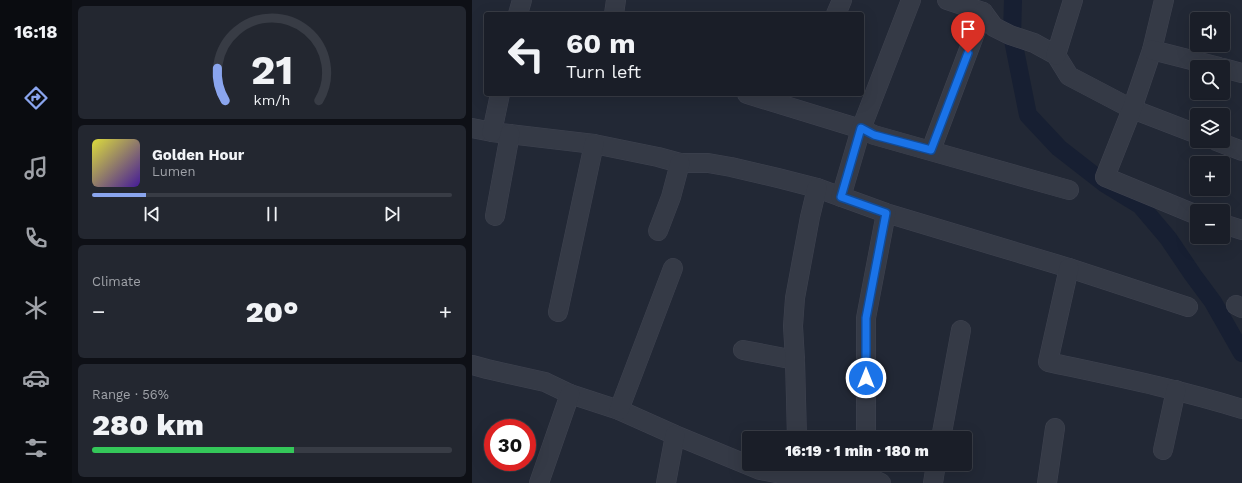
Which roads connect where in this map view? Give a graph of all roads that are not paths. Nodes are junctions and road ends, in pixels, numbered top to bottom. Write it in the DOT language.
graph roads {
  1 [pos="522,0"];
  2 [pos="616,0"];
  3 [pos="842,0"];
  4 [pos="911,0"];
  5 [pos="947,0"];
  6 [pos="1073,0"];
  7 [pos="1164,0"];
  8 [pos="519,12"];
  9 [pos="614,12"];
  10 [pos="837,12"];
  11 [pos="983,12"];
  12 [pos="1152,50"];
  13 [pos="1056,55"];
  14 [pos="1191,60"];
  15 [pos="1230,70"];
  16 [pos="1242,73"];
  17 [pos="500,96"];
  18 [pos="760,96"];
  19 [pos="799,102"];
  20 [pos="1132,110"];
  21 [pos="472,128"];
  22 [pos="861,128"];
  23 [pos="1190,131"];
  24 [pos="492,132"];
  25 [pos="510,134"];
  26 [pos="594,144"];
  27 [pos="1230,146"];
  28 [pos="931,150"];
  29 [pos="1242,150"];
  30 [pos="680,163"];
  31 [pos="817,188"];
  32 [pos="1069,190"];
  33 [pos="841,197"];
  34 [pos="1190,212"];
  35 [pos="886,213"];
  36 [pos="495,216"];
  37 [pos="1230,226"];
  38 [pos="1242,230"];
  39 [pos="658,231"];
  40 [pos="673,268"];
  41 [pos="1069,268"];
  42 [pos="1188,307"];
  43 [pos="558,312"];
  44 [pos="961,330"];
  45 [pos="743,350"];
  46 [pos="796,360"];
  47 [pos="472,364"];
  48 [pos="1176,390"];
  49 [pos="570,394"];
  50 [pos="1242,409"];
  51 [pos="619,410"];
  52 [pos="1055,428"];
  53 [pos="797,431"];
  54 [pos="866,431"];
  55 [pos="942,431"];
  56 [pos="675,436"];
  57 [pos="1163,450"];
  58 [pos="935,471"];
  59 [pos="798,475"];
  60 [pos="870,477"];
  61 [pos="540,483"];
  62 [pos="666,483"];
  63 [pos="933,483"];
  64 [pos="1047,483"];
  1 -- 8 [label="street"];
  2 -- 9 [label="street"];
  3 -- 10 [label="street"];
  4 -- 22 [label="street"];
  5 -- 11 [label="street"];
  6 -- 13 [label="street"];
  7 -- 12 [label="street"];
  11 -- 13 [label="street"];
  11 -- 28 [label="street"];
  12 -- 14 [label="street"];
  12 -- 20 [label="street"];
  13 -- 20 [label="street"];
  15 -- 16 [label="street"];
  17 -- 24 [label="street"];
  18 -- 19 [label="street"];
  19 -- 22 [label="street"];
  20 -- 23 [label="street"];
  20 -- 34 [label="street"];
  21 -- 24 [label="street"];
  22 -- 28 [label="street"];
  22 -- 33 [label="street"];
  24 -- 25 [label="street"];
  25 -- 26 [label="street"];
  25 -- 36 [label="street"];
  26 -- 30 [label="street"];
  26 -- 43 [label="street"];
  27 -- 29 [label="street"];
  28 -- 32 [label="street"];
  30 -- 31 [label="street"];
  30 -- 39 [label="street"];
  31 -- 33 [label="street"];
  31 -- 46 [label="street"];
  33 -- 35 [label="street"];
  35 -- 41 [label="street"];
  35 -- 54 [label="street"];
  37 -- 38 [label="street"];
  40 -- 51 [label="street"];
  41 -- 42 [label="street"];
  41 -- 48 [label="street"];
  44 -- 55 [label="street"];
  45 -- 46 [label="street"];
  46 -- 53 [label="street"];
  47 -- 49 [label="street"];
  48 -- 50 [label="street"];
  48 -- 57 [label="street"];
  49 -- 51 [label="street"];
  49 -- 61 [label="street"];
  51 -- 56 [label="street"];
  52 -- 64 [label="street"];
  56 -- 59 [label="street"];
  56 -- 62 [label="street"];
  58 -- 63 [label="street"];
  59 -- 60 [label="street"];
}
